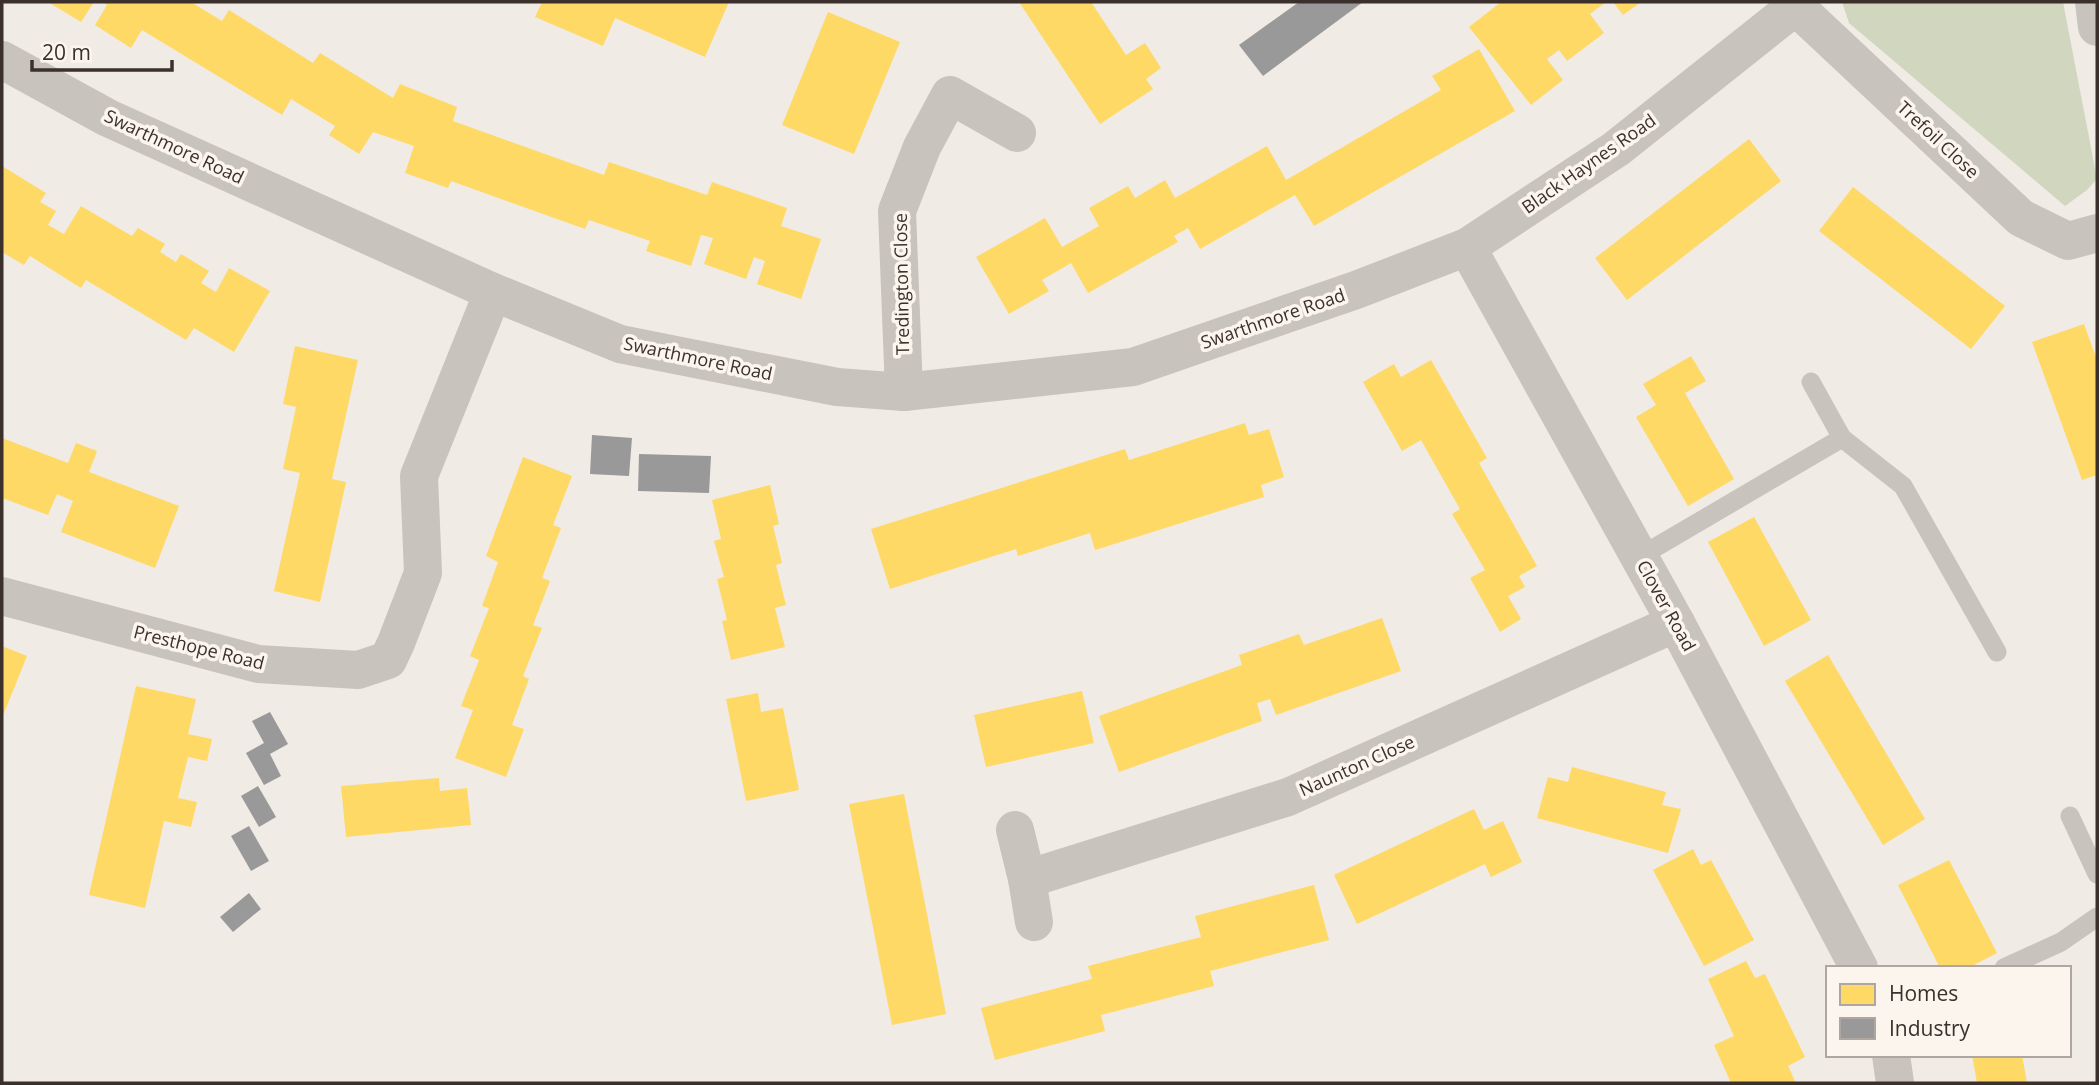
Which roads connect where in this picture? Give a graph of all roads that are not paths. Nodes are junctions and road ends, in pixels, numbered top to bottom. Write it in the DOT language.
graph roads {
  1 [pos="2094,2"];
  2 [pos="1798,4"];
  3 [pos="2097,27"];
  4 [pos="2,60"];
  5 [pos="1017,132"];
  6 [pos="2097,233"];
  7 [pos="1468,247"];
  8 [pos="1356,290"];
  9 [pos="493,292"];
  10 [pos="1811,382"];
  11 [pos="904,392"];
  12 [pos="1842,438"];
  13 [pos="1639,557"];
  14 [pos="2,596"];
  15 [pos="1676,623"];
  16 [pos="1997,652"];
  17 [pos="2070,816"];
  18 [pos="1015,830"];
  19 [pos="2097,874"];
  20 [pos="1027,879"];
  21 [pos="2097,917"];
  22 [pos="1034,922"];
  23 [pos="1858,966"];
  24 [pos="2008,966"];
  25 [pos="1891,1057"];
  26 [pos="1895,1083"];
  1 -- 3 [label="street"];
  2 -- 6 [label="street, Trefoil Close"];
  2 -- 7 [label="street, Black Haynes Road"];
  4 -- 9 [label="street, Swarthmore Road"];
  5 -- 11 [label="street, Tredington Close"];
  7 -- 8 [label="street, Black Haynes Road"];
  7 -- 13 [label="street, Clover Road"];
  8 -- 11 [label="street, Swarthmore Road"];
  9 -- 11 [label="street, Swarthmore Road"];
  9 -- 14 [label="street, Presthope Road"];
  10 -- 12 [label="lane"];
  12 -- 13 [label="lane"];
  12 -- 16 [label="lane"];
  13 -- 15 [label="street, Clover Road"];
  15 -- 20 [label="street, Naunton Close"];
  15 -- 23 [label="street, Clover Road"];
  17 -- 19 [label="lane"];
  18 -- 20 [label="street"];
  20 -- 22 [label="street"];
  21 -- 24 [label="lane"];
  25 -- 26 [label="street"];
}
